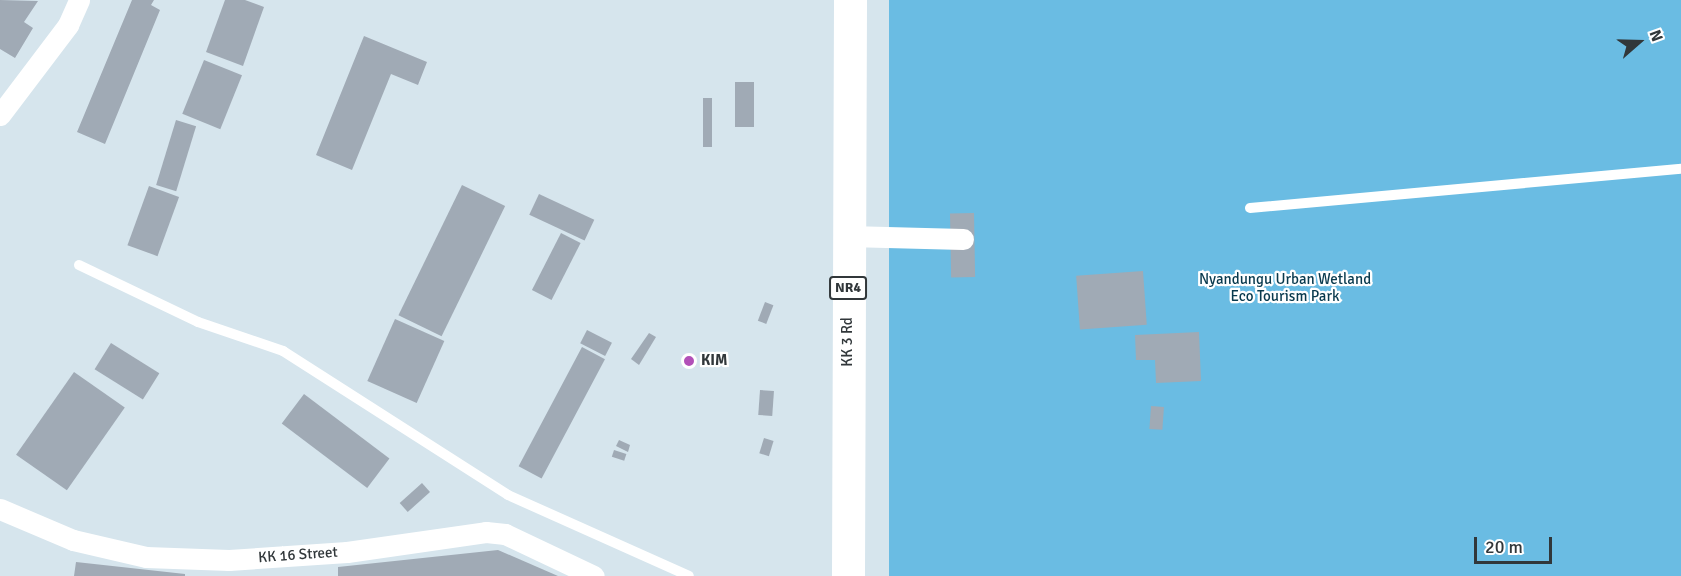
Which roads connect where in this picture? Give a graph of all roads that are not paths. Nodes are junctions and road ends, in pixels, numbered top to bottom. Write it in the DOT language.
graph roads {
  1 [pos="79,0"];
  2 [pos="850,0"];
  3 [pos="0,115"];
  4 [pos="1681,169"];
  5 [pos="1250,208"];
  6 [pos="848,236"];
  7 [pos="963,239"];
  8 [pos="80,265"];
  9 [pos="0,509"];
  10 [pos="594,576"];
  11 [pos="689,576"];
  12 [pos="848,576"];
  1 -- 3 [label="street"];
  2 -- 6 [label="highway, KK 3 Rd / NR4"];
  4 -- 5 [label="lane"];
  6 -- 7 [label="street"];
  6 -- 12 [label="highway, KK 3 Rd / NR4"];
  8 -- 11 [label="lane"];
  9 -- 10 [label="street, KK 16 Street"];
}
